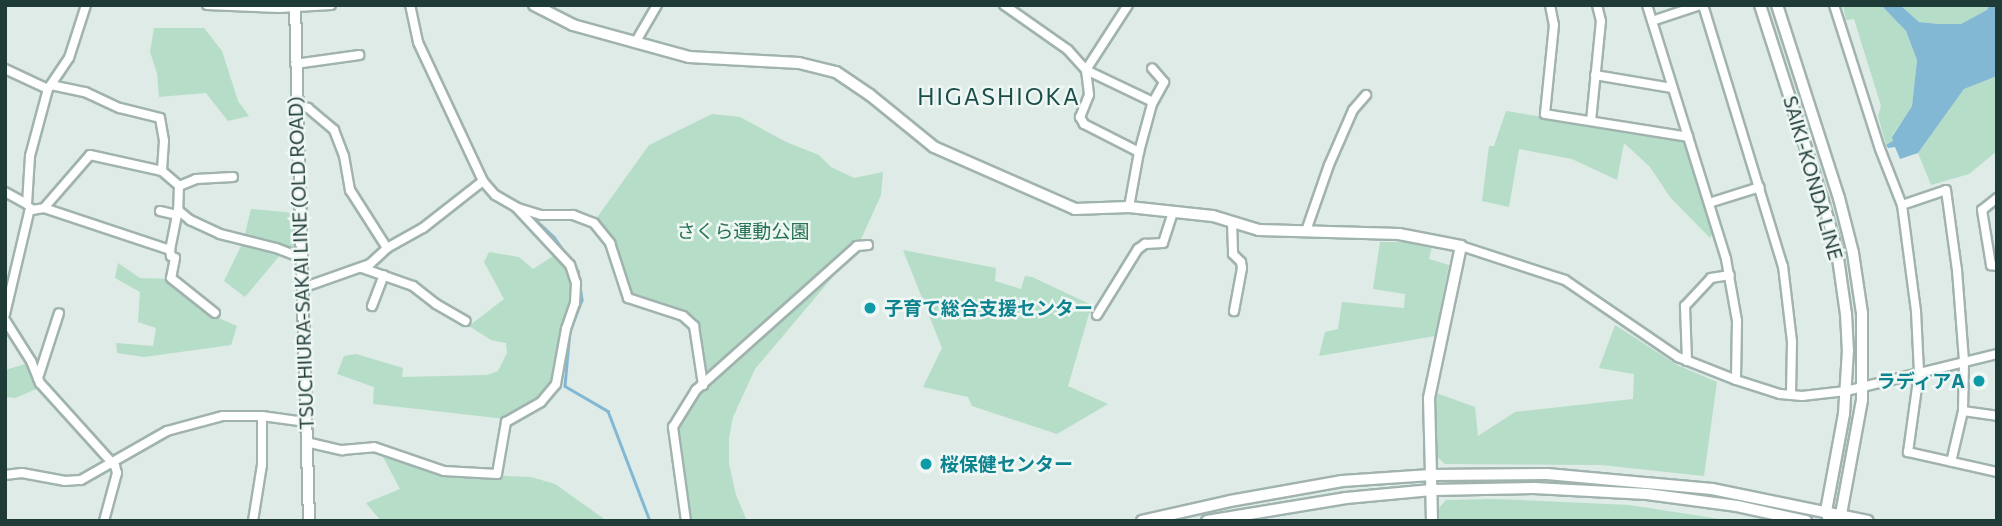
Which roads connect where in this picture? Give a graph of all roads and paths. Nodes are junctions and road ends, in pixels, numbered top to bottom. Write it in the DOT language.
graph roads {
  1 [pos="86,5"];
  2 [pos="207,5"];
  3 [pos="331,5"];
  4 [pos="411,5"];
  5 [pos="534,5"];
  6 [pos="657,5"];
  7 [pos="1004,5"];
  8 [pos="1128,5"];
  9 [pos="1550,5"];
  10 [pos="1597,5"];
  11 [pos="1647,5"];
  12 [pos="1702,5"];
  13 [pos="1760,5"];
  14 [pos="1777,5"];
  15 [pos="1834,5"];
  16 [pos="295,7"];
  17 [pos="547,10"];
  18 [pos="1652,21"];
  19 [pos="635,43"];
  20 [pos="359,55"];
  21 [pos="295,64"];
  22 [pos="1152,68"];
  23 [pos="5,69"];
  24 [pos="1086,69"];
  25 [pos="1595,75"];
  26 [pos="50,87"];
  27 [pos="1672,88"];
  28 [pos="1366,95"];
  29 [pos="1153,102"];
  30 [pos="296,104"];
  31 [pos="1591,121"];
  32 [pos="1688,137"];
  33 [pos="1139,152"];
  34 [pos="162,171"];
  35 [pos="233,177"];
  36 [pos="483,181"];
  37 [pos="179,186"];
  38 [pos="1760,187"];
  39 [pos="5,192"];
  40 [pos="1997,198"];
  41 [pos="1709,203"];
  42 [pos="1902,205"];
  43 [pos="29,207"];
  44 [pos="516,207"];
  45 [pos="1129,207"];
  46 [pos="44,208"];
  47 [pos="160,211"];
  48 [pos="1173,212"];
  49 [pos="177,213"];
  50 [pos="1232,222"];
  51 [pos="1306,231"];
  52 [pos="868,245"];
  53 [pos="1461,246"];
  54 [pos="387,248"];
  55 [pos="170,250"];
  56 [pos="300,257"];
  57 [pos="1997,266"];
  58 [pos="362,268"];
  59 [pos="384,275"];
  60 [pos="1730,275"];
  61 [pos="9,281"];
  62 [pos="302,288"];
  63 [pos="372,306"];
  64 [pos="1234,311"];
  65 [pos="59,313"];
  66 [pos="215,313"];
  67 [pos="5,314"];
  68 [pos="1097,315"];
  69 [pos="5,320"];
  70 [pos="466,321"];
  71 [pos="1997,354"];
  72 [pos="1687,361"];
  73 [pos="1964,362"];
  74 [pos="1919,373"];
  75 [pos="38,378"];
  76 [pos="1736,380"];
  77 [pos="703,385"];
  78 [pos="1863,387"];
  79 [pos="1846,391"];
  80 [pos="1791,396"];
  81 [pos="1963,411"];
  82 [pos="261,416"];
  83 [pos="1997,416"];
  84 [pos="305,422"];
  85 [pos="306,442"];
  86 [pos="1951,462"];
  87 [pos="113,463"];
  88 [pos="1997,472"];
  89 [pos="5,475"];
  90 [pos="1431,475"];
  91 [pos="1432,490"];
  92 [pos="1827,516"];
  93 [pos="1838,518"];
  94 [pos="104,521"];
  95 [pos="253,521"];
  96 [pos="309,521"];
  97 [pos="686,521"];
  98 [pos="1142,521"];
  99 [pos="1207,521"];
  100 [pos="1432,521"];
  101 [pos="1806,521"];
  102 [pos="1868,521"];
  1 -- 26 [label="street"];
  2 -- 16 [label="street"];
  3 -- 16 [label="street"];
  4 -- 36 [label="street"];
  5 -- 17 [label="main road"];
  6 -- 19 [label="street"];
  7 -- 24 [label="street"];
  8 -- 24 [label="street"];
  9 -- 31 [label="street"];
  10 -- 25 [label="street"];
  11 -- 18 [label="street"];
  12 -- 18 [label="street"];
  12 -- 38 [label="street"];
  13 -- 79 [label="street, SAIKI-KONDA LINE"];
  14 -- 78 [label="street, SAIKI-KONDA LINE"];
  15 -- 42 [label="street"];
  16 -- 21 [label="street, TSUCHIURA-SAKAI LINE (OLD ROAD)"];
  17 -- 19 [label="main road"];
  18 -- 27 [label="street"];
  19 -- 45 [label="main road"];
  20 -- 21 [label="street"];
  21 -- 30 [label="street, TSUCHIURA-SAKAI LINE (OLD ROAD)"];
  22 -- 29 [label="street"];
  23 -- 26 [label="street"];
  24 -- 29 [label="street"];
  24 -- 33 [label="street"];
  25 -- 27 [label="street"];
  25 -- 31 [label="street"];
  26 -- 34 [label="street"];
  26 -- 43 [label="street"];
  27 -- 32 [label="street"];
  28 -- 51 [label="street"];
  29 -- 33 [label="street"];
  30 -- 54 [label="street"];
  30 -- 56 [label="street, TSUCHIURA-SAKAI LINE (OLD ROAD)"];
  31 -- 32 [label="street"];
  32 -- 41 [label="street"];
  33 -- 45 [label="street"];
  34 -- 37 [label="street"];
  34 -- 46 [label="street"];
  35 -- 37 [label="street"];
  36 -- 44 [label="street"];
  36 -- 54 [label="street"];
  37 -- 49 [label="street"];
  38 -- 41 [label="street"];
  38 -- 80 [label="street"];
  39 -- 43 [label="street"];
  40 -- 57 [label="street"];
  41 -- 60 [label="street"];
  42 -- 73 [label="street"];
  42 -- 74 [label="street"];
  43 -- 46 [label="street"];
  43 -- 61 [label="street"];
  44 -- 77 [label="street"];
  44 -- 85 [label="street"];
  45 -- 48 [label="main road"];
  46 -- 55 [label="street"];
  47 -- 49 [label="street"];
  48 -- 50 [label="main road"];
  48 -- 68 [label="street"];
  49 -- 55 [label="street"];
  49 -- 56 [label="street"];
  50 -- 51 [label="main road"];
  50 -- 64 [label="street"];
  51 -- 53 [label="main road"];
  52 -- 77 [label="street"];
  53 -- 72 [label="street"];
  53 -- 90 [label="main road"];
  54 -- 58 [label="street"];
  55 -- 66 [label="street"];
  56 -- 62 [label="street, TSUCHIURA-SAKAI LINE (OLD ROAD)"];
  58 -- 59 [label="street"];
  58 -- 62 [label="street"];
  59 -- 63 [label="street"];
  59 -- 70 [label="street"];
  60 -- 72 [label="street"];
  60 -- 76 [label="street"];
  61 -- 67 [label="street"];
  62 -- 84 [label="street, TSUCHIURA-SAKAI LINE (OLD ROAD)"];
  65 -- 75 [label="street"];
  69 -- 75 [label="street"];
  71 -- 73 [label="street"];
  72 -- 76 [label="street"];
  73 -- 74 [label="street"];
  73 -- 81 [label="street"];
  74 -- 78 [label="street"];
  74 -- 86 [label="street"];
  75 -- 87 [label="street"];
  76 -- 80 [label="street"];
  77 -- 97 [label="street"];
  78 -- 79 [label="street"];
  78 -- 93 [label="street, SAIKI-KONDA LINE"];
  79 -- 80 [label="street"];
  79 -- 92 [label="street, SAIKI-KONDA LINE"];
  81 -- 83 [label="street"];
  81 -- 86 [label="street"];
  82 -- 84 [label="street"];
  82 -- 87 [label="street"];
  82 -- 95 [label="street"];
  84 -- 85 [label="street, TSUCHIURA-SAKAI LINE (OLD ROAD)"];
  85 -- 96 [label="street, TSUCHIURA-SAKAI LINE (OLD ROAD)"];
  86 -- 88 [label="street"];
  87 -- 89 [label="street"];
  87 -- 94 [label="street"];
  90 -- 91 [label="street"];
  90 -- 92 [label="main road"];
  90 -- 98 [label="main road"];
  91 -- 99 [label="main road"];
  91 -- 100 [label="street"];
  91 -- 101 [label="main road"];
  92 -- 93 [label="main road"];
  93 -- 102 [label="main road"];
}
